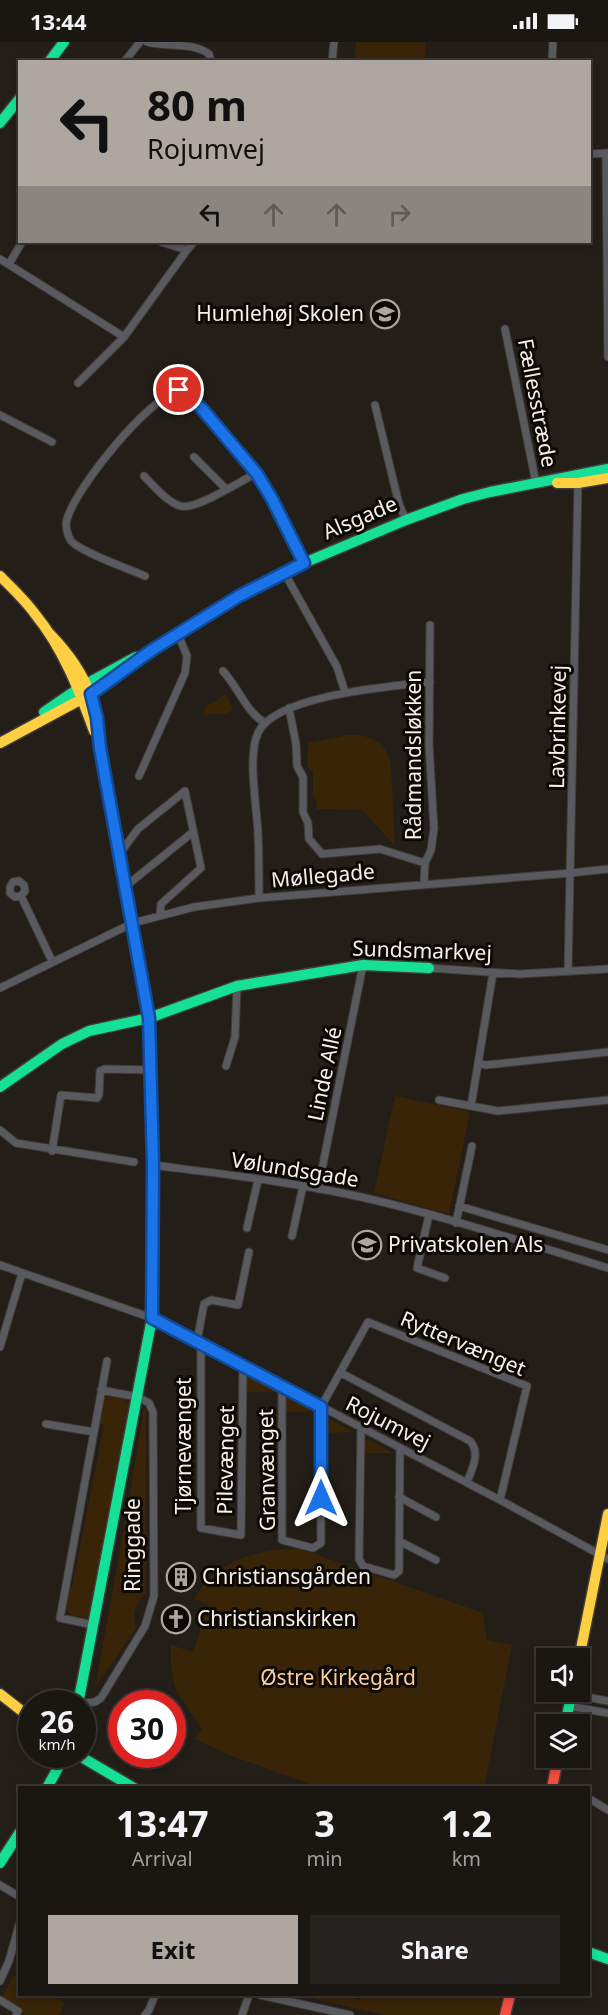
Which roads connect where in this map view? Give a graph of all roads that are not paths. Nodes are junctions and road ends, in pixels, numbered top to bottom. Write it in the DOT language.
graph roads {
  1 [pos="64,42"];
  2 [pos="140,42"];
  3 [pos="147,42"];
  4 [pos="334,42"];
  5 [pos="553,42"];
  6 [pos="50,60"];
  7 [pos="126,60"];
  8 [pos="210,60"];
  9 [pos="332,60"];
  10 [pos="552,60"];
  11 [pos="18,100"];
  12 [pos="0,123"];
  13 [pos="591,154"];
  14 [pos="607,154"];
  15 [pos="21,243"];
  16 [pos="165,243"];
  17 [pos="193,243"];
  18 [pos="187,250"];
  19 [pos="0,259"];
  20 [pos="9,264"];
  21 [pos="505,329"];
  22 [pos="124,337"];
  23 [pos="608,357"];
  24 [pos="78,384"];
  25 [pos="375,405"];
  26 [pos="0,415"];
  27 [pos="52,442"];
  28 [pos="194,457"];
  29 [pos="608,469"];
  30 [pos="257,474"];
  31 [pos="144,476"];
  32 [pos="608,478"];
  33 [pos="536,483"];
  34 [pos="578,483"];
  35 [pos="226,489"];
  36 [pos="406,520"];
  37 [pos="304,563"];
  38 [pos="284,572"];
  39 [pos="0,576"];
  40 [pos="146,576"];
  41 [pos="430,625"];
  42 [pos="178,633"];
  43 [pos="223,671"];
  44 [pos="430,682"];
  45 [pos="85,691"];
  46 [pos="345,692"];
  47 [pos="289,708"];
  48 [pos="264,723"];
  49 [pos="0,743"];
  50 [pos="139,776"];
  51 [pos="193,832"];
  52 [pos="120,853"];
  53 [pos="425,863"];
  54 [pos="608,869"];
  55 [pos="571,873"];
  56 [pos="424,884"];
  57 [pos="126,886"];
  58 [pos="21,896"];
  59 [pos="259,898"];
  60 [pos="160,915"];
  61 [pos="133,923"];
  62 [pos="52,962"];
  63 [pos="363,965"];
  64 [pos="429,968"];
  65 [pos="608,969"];
  66 [pos="568,972"];
  67 [pos="493,974"];
  68 [pos="237,987"];
  69 [pos="0,988"];
  70 [pos="149,1018"];
  71 [pos="608,1052"];
  72 [pos="478,1063"];
  73 [pos="226,1066"];
  74 [pos="152,1070"];
  75 [pos="0,1087"];
  76 [pos="439,1100"];
  77 [pos="608,1100"];
  78 [pos="471,1106"];
  79 [pos="0,1130"];
  80 [pos="472,1146"];
  81 [pos="52,1151"];
  82 [pos="134,1162"];
  83 [pos="153,1165"];
  84 [pos="258,1180"];
  85 [pos="303,1186"];
  86 [pos="318,1189"];
  87 [pos="459,1206"];
  88 [pos="429,1215"];
  89 [pos="456,1223"];
  90 [pos="247,1228"];
  91 [pos="291,1236"];
  92 [pos="608,1250"];
  93 [pos="249,1252"];
  94 [pos="0,1265"];
  95 [pos="608,1268"];
  96 [pos="22,1273"];
  97 [pos="445,1278"];
  98 [pos="152,1318"];
  99 [pos="199,1342"];
  100 [pos="0,1347"];
  101 [pos="107,1360"];
  102 [pos="243,1366"];
  103 [pos="341,1373"];
  104 [pos="282,1386"];
  105 [pos="102,1390"];
  106 [pos="138,1397"];
  107 [pos="321,1407"];
  108 [pos="46,1424"];
  109 [pos="361,1428"];
  110 [pos="94,1432"];
  111 [pos="400,1449"];
  112 [pos="467,1482"];
  113 [pos="399,1497"];
  114 [pos="501,1500"];
  115 [pos="608,1514"];
  116 [pos="436,1517"];
  117 [pos="222,1531"];
  118 [pos="399,1541"];
  119 [pos="604,1558"];
  120 [pos="436,1560"];
  121 [pos="94,1625"];
  122 [pos="582,1648"];
  123 [pos="81,1690"];
  124 [pos="0,1694"];
  125 [pos="590,1699"];
  126 [pos="96,1701"];
  127 [pos="608,1701"];
  128 [pos="583,1702"];
  129 [pos="18,1708"];
  130 [pos="608,1713"];
  131 [pos="96,1766"];
  132 [pos="58,1768"];
  133 [pos="557,1768"];
  134 [pos="47,1786"];
  135 [pos="131,1786"];
  136 [pos="554,1786"];
  137 [pos="590,1799"];
  138 [pos="608,1810"];
  139 [pos="18,1835"];
  140 [pos="0,1863"];
  141 [pos="0,1886"];
  142 [pos="18,1896"];
  143 [pos="18,1929"];
  144 [pos="590,1953"];
  145 [pos="608,1959"];
  146 [pos="0,1981"];
  147 [pos="155,1996"];
  148 [pos="249,1996"];
  149 [pos="264,1996"];
  150 [pos="510,1996"];
  151 [pos="0,2000"];
  152 [pos="16,2015"];
  153 [pos="145,2015"];
  154 [pos="242,2015"];
  155 [pos="350,2015"];
  156 [pos="505,2015"];
  1 -- 6 [label="street"];
  2 -- 7 [label="street"];
  3 -- 8 [label="street"];
  4 -- 9 [label="street"];
  5 -- 10 [label="street"];
  11 -- 12 [label="street"];
  13 -- 14 [label="street"];
  14 -- 23 [label="street"];
  15 -- 20 [label="street"];
  16 -- 18 [label="street"];
  17 -- 18 [label="street"];
  18 -- 22 [label="street"];
  19 -- 20 [label="street"];
  20 -- 22 [label="street"];
  21 -- 33 [label="street, Fællesstræde"];
  22 -- 24 [label="street"];
  25 -- 36 [label="street"];
  26 -- 27 [label="street"];
  28 -- 35 [label="street"];
  29 -- 33 [label="street, Alsgade"];
  30 -- 35 [label="street"];
  30 -- 37 [label="street"];
  30 -- 40 [label="street"];
  31 -- 35 [label="street"];
  32 -- 34 [label="street, Alsgade"];
  33 -- 34 [label="street, Alsgade"];
  33 -- 36 [label="street, Alsgade"];
  34 -- 55 [label="street, Lavbrinkevej"];
  36 -- 37 [label="street, Alsgade"];
  37 -- 38 [label="street, Alsgade"];
  38 -- 42 [label="street, Alsgade"];
  38 -- 46 [label="street"];
  39 -- 45 [label="street, Ringgade"];
  41 -- 44 [label="street, Rådmandsløkken"];
  42 -- 45 [label="street, Alsgade"];
  42 -- 50 [label="street"];
  43 -- 48 [label="street"];
  44 -- 46 [label="street"];
  44 -- 53 [label="street, Rådmandsløkken"];
  45 -- 49 [label="street, Alsgade"];
  45 -- 52 [label="street, Ringgade"];
  46 -- 47 [label="street"];
  47 -- 48 [label="street"];
  47 -- 53 [label="street"];
  48 -- 59 [label="street"];
  51 -- 52 [label="street"];
  51 -- 57 [label="street"];
  51 -- 60 [label="street"];
  52 -- 57 [label="street, Ringgade"];
  53 -- 56 [label="street, Rådmandsløkken"];
  54 -- 55 [label="street, Møllegade"];
  55 -- 56 [label="street, Møllegade"];
  55 -- 66 [label="street, Lavbrinkevej"];
  56 -- 59 [label="street, Møllegade"];
  57 -- 61 [label="street, Ringgade"];
  58 -- 62 [label="street"];
  59 -- 60 [label="street, Møllegade"];
  60 -- 61 [label="street, Møllegade"];
  61 -- 62 [label="street, Møllegade"];
  61 -- 70 [label="street, Ringgade"];
  62 -- 69 [label="street, Møllegade"];
  63 -- 64 [label="street, Sundsmarkvej"];
  63 -- 68 [label="street, Sundsmarkvej"];
  63 -- 86 [label="street, Linde Allé"];
  64 -- 67 [label="street, Sundsmarkvej"];
  65 -- 66 [label="street, Sundsmarkvej"];
  66 -- 67 [label="street, Sundsmarkvej"];
  67 -- 72 [label="street"];
  68 -- 70 [label="street, Sundsmarkvej"];
  68 -- 73 [label="street"];
  70 -- 74 [label="street, Ringgade"];
  70 -- 75 [label="street, Sundsmarkvej"];
  71 -- 72 [label="street"];
  72 -- 78 [label="street"];
  74 -- 81 [label="street"];
  74 -- 83 [label="street, Ringgade"];
  76 -- 78 [label="street"];
  77 -- 78 [label="street"];
  79 -- 81 [label="street"];
  80 -- 87 [label="street"];
  81 -- 82 [label="street"];
  83 -- 84 [label="street, Vølundsgade"];
  83 -- 98 [label="street, Ringgade"];
  84 -- 85 [label="street, Vølundsgade"];
  84 -- 90 [label="street"];
  85 -- 86 [label="street, Vølundsgade"];
  85 -- 91 [label="street"];
  86 -- 88 [label="street, Vølundsgade"];
  87 -- 89 [label="street"];
  87 -- 92 [label="street"];
  88 -- 89 [label="street, Vølundsgade"];
  88 -- 97 [label="street"];
  89 -- 95 [label="street, Vølundsgade"];
  93 -- 99 [label="street"];
  94 -- 96 [label="street, Rojumvej"];
  96 -- 98 [label="street, Rojumvej"];
  96 -- 100 [label="street"];
  98 -- 99 [label="street, Rojumvej"];
  98 -- 106 [label="street, Ringgade"];
  99 -- 102 [label="street, Rojumvej"];
  99 -- 117 [label="street, Tjørnevænget"];
  101 -- 105 [label="street"];
  102 -- 104 [label="street, Rojumvej"];
  102 -- 117 [label="street, Pilevænget"];
  103 -- 107 [label="street, Ryttervænget"];
  103 -- 112 [label="street"];
  103 -- 114 [label="street, Ryttervænget"];
  104 -- 107 [label="street, Rojumvej"];
  104 -- 107 [label="street, Granvænget"];
  105 -- 106 [label="street"];
  105 -- 110 [label="street"];
  106 -- 121 [label="street, Ringgade"];
  106 -- 126 [label="street, Ringgade"];
  107 -- 109 [label="street, Rojumvej"];
  108 -- 110 [label="street"];
  109 -- 111 [label="street, Rojumvej"];
  109 -- 118 [label="street"];
  110 -- 121 [label="street"];
  111 -- 112 [label="street, Rojumvej"];
  111 -- 113 [label="street"];
  112 -- 114 [label="street, Rojumvej"];
  113 -- 116 [label="street"];
  113 -- 118 [label="street"];
  114 -- 119 [label="street, Rojumvej"];
  115 -- 119 [label="street"];
  118 -- 120 [label="street"];
  119 -- 122 [label="street"];
  121 -- 123 [label="street, Ringgade"];
  124 -- 129 [label="street"];
  125 -- 127 [label="street"];
  128 -- 130 [label="street"];
  131 -- 135 [label="street"];
  132 -- 134 [label="street"];
  133 -- 136 [label="street"];
  137 -- 138 [label="street"];
  139 -- 140 [label="street"];
  141 -- 142 [label="street"];
  143 -- 146 [label="street"];
  144 -- 145 [label="street"];
  147 -- 153 [label="street"];
  148 -- 154 [label="street"];
  149 -- 155 [label="street"];
  150 -- 156 [label="street"];
  151 -- 152 [label="street"];
}
